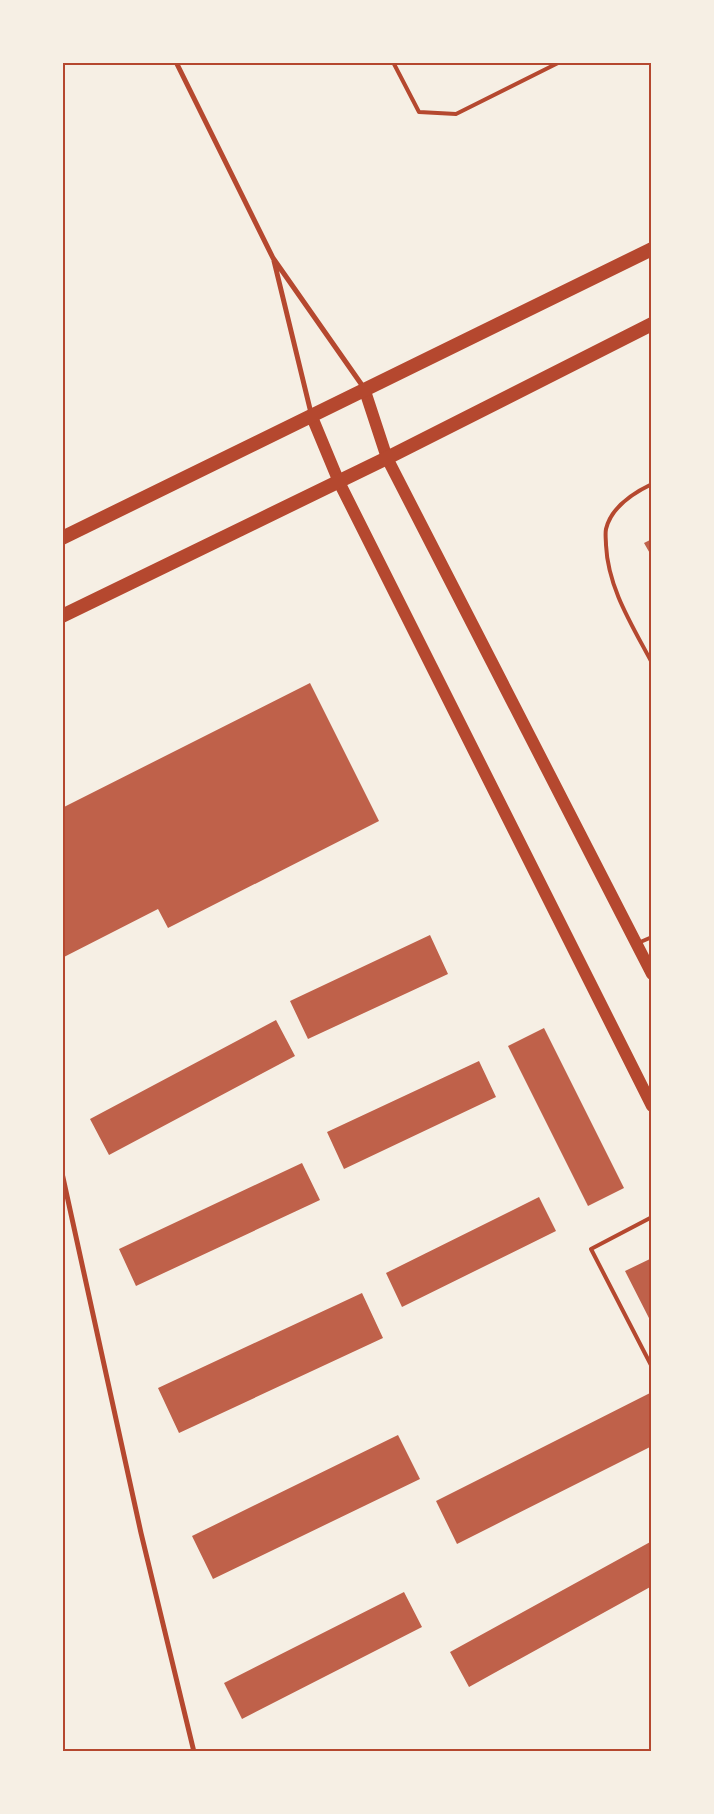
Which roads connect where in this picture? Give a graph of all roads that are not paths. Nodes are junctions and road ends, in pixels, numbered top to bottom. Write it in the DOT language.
graph roads {
  1 [pos="176,62"];
  2 [pos="393,62"];
  3 [pos="560,62"];
  4 [pos="652,249"];
  5 [pos="273,258"];
  6 [pos="652,324"];
  7 [pos="365,391"];
  8 [pos="312,417"];
  9 [pos="387,458"];
  10 [pos="339,482"];
  11 [pos="652,484"];
  12 [pos="62,538"];
  13 [pos="62,616"];
  14 [pos="652,663"];
  15 [pos="652,937"];
  16 [pos="636,944"];
  17 [pos="652,974"];
  18 [pos="652,1106"];
  19 [pos="62,1173"];
  20 [pos="652,1217"];
  21 [pos="652,1367"];
  22 [pos="194,1752"];
  1 -- 5 [label="street"];
  2 -- 3 [label="lane"];
  4 -- 7 [label="highway"];
  5 -- 7 [label="street"];
  5 -- 8 [label="street"];
  6 -- 9 [label="highway"];
  7 -- 8 [label="highway"];
  7 -- 9 [label="main road"];
  8 -- 10 [label="main road"];
  8 -- 12 [label="highway"];
  9 -- 10 [label="highway"];
  9 -- 16 [label="main road"];
  10 -- 13 [label="highway"];
  10 -- 18 [label="main road"];
  11 -- 14 [label="lane"];
  15 -- 16 [label="lane"];
  16 -- 17 [label="main road"];
  19 -- 22 [label="street"];
  20 -- 21 [label="lane"];
}
